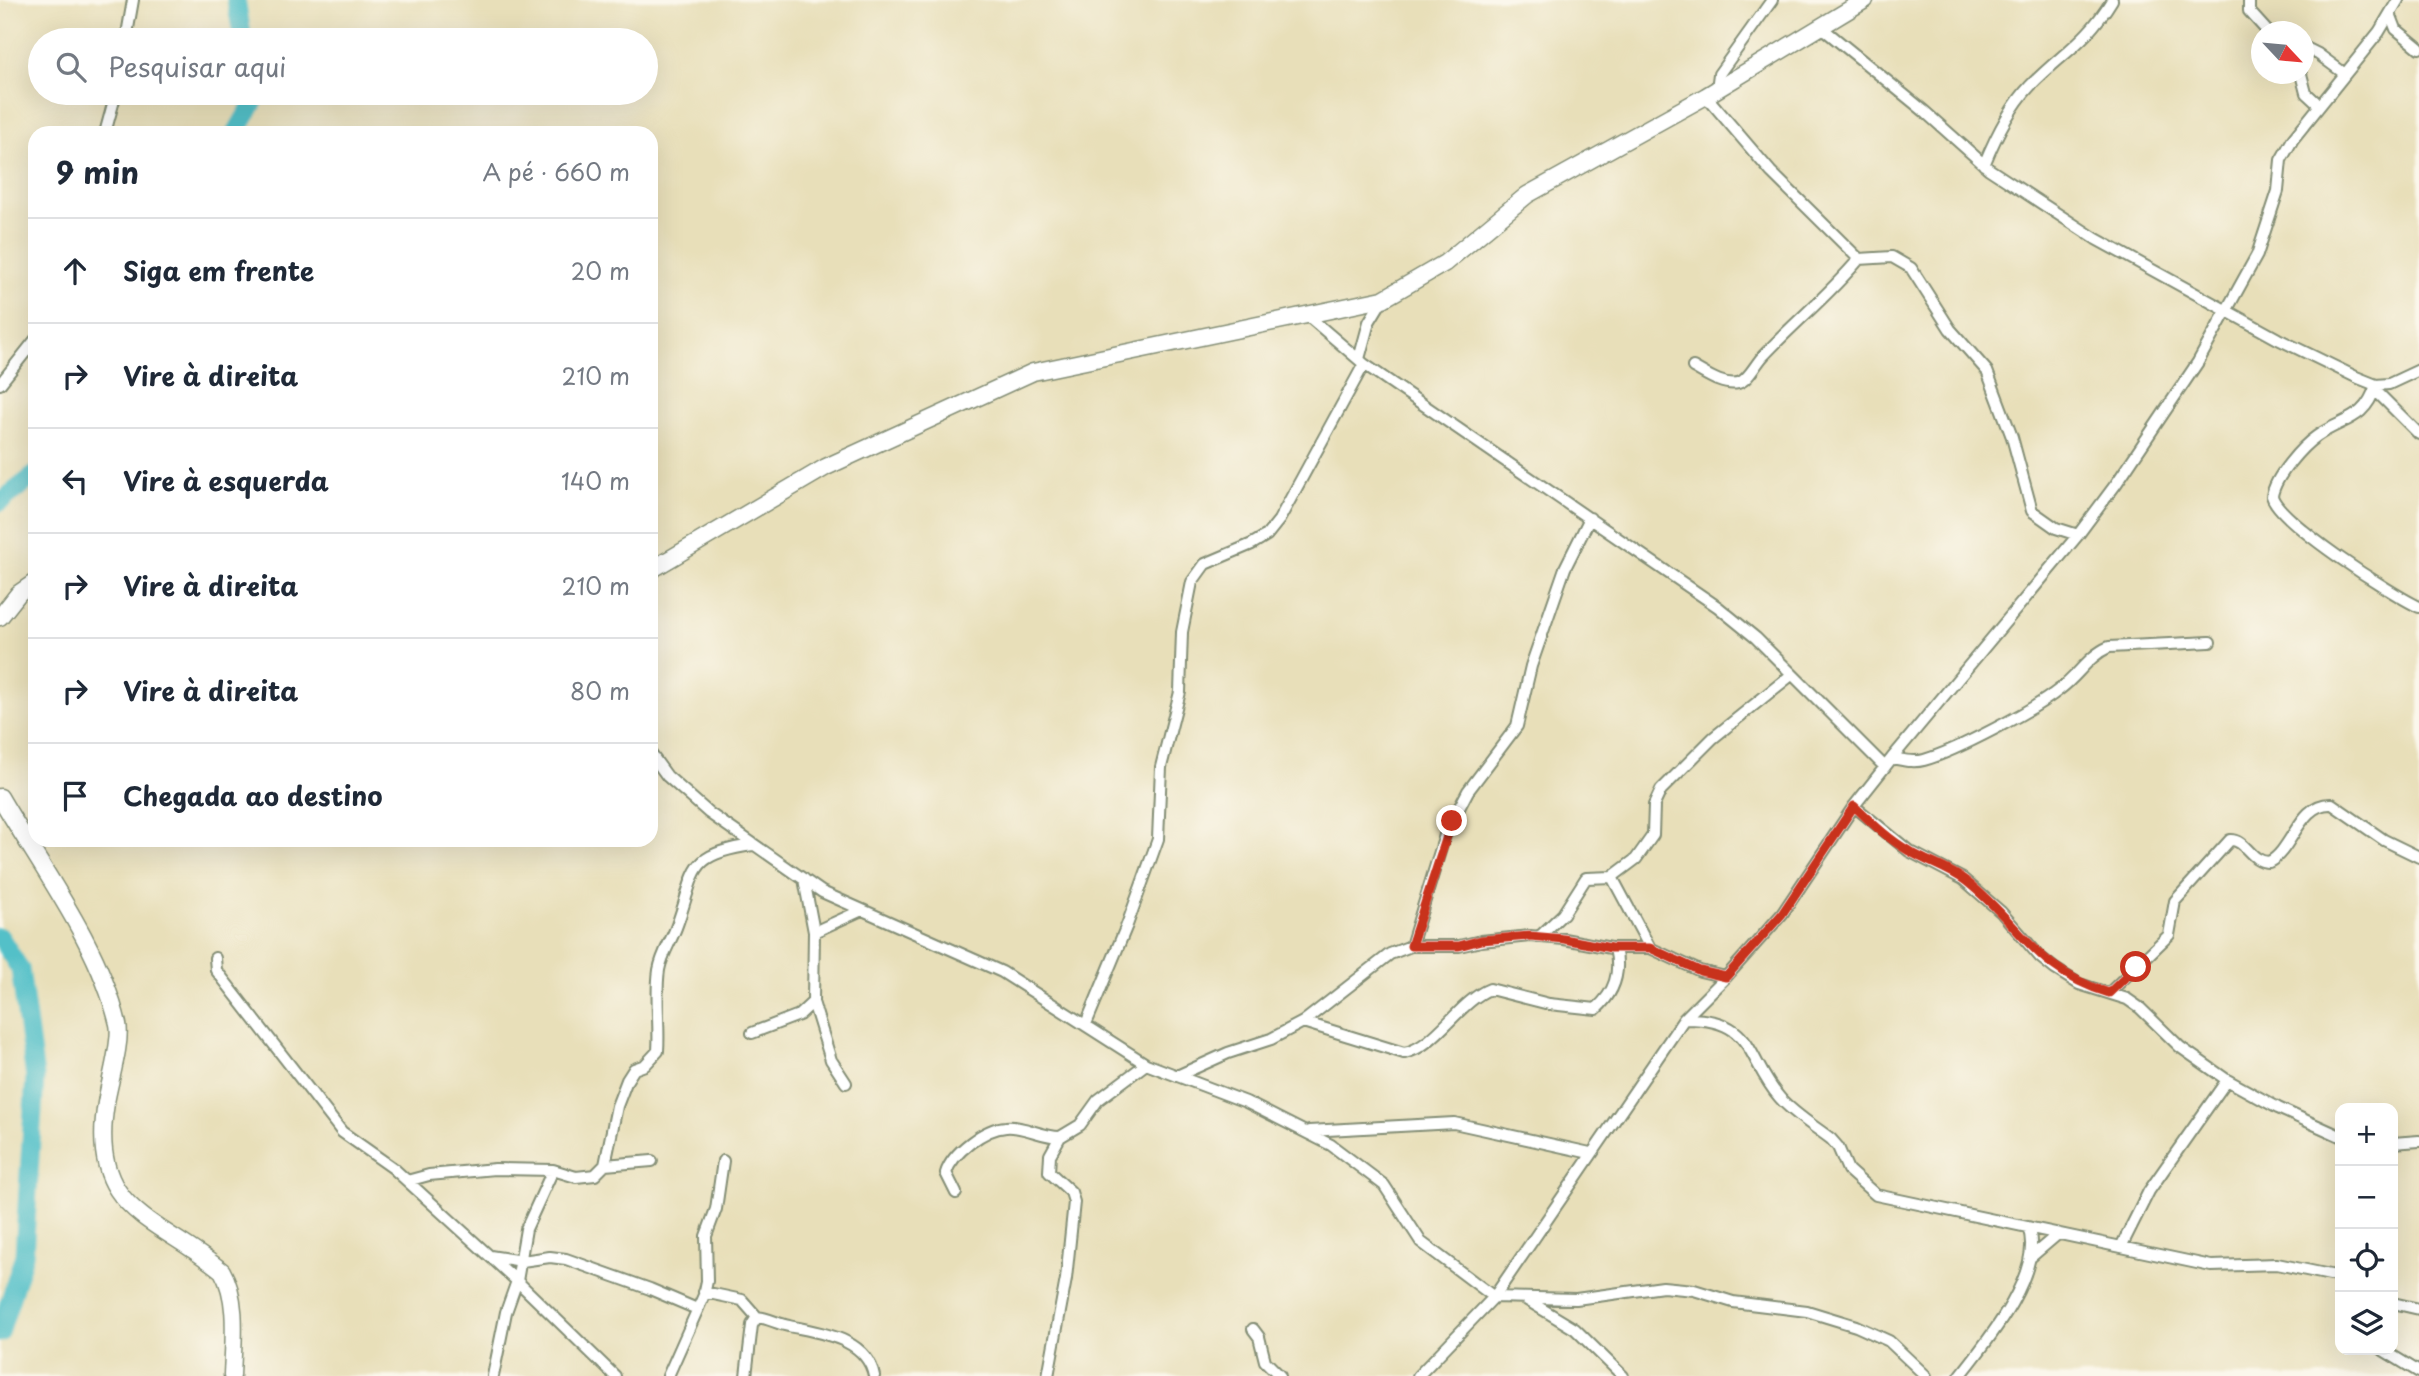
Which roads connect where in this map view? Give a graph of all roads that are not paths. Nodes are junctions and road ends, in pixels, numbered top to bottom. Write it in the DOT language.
graph roads {
  1 [pos="133,0"];
  2 [pos="1772,0"];
  3 [pos="1865,0"];
  4 [pos="2112,0"];
  5 [pos="2249,0"];
  6 [pos="2398,0"];
  7 [pos="2390,16"];
  8 [pos="2258,21"];
  9 [pos="1821,27"];
  10 [pos="128,28"];
  11 [pos="2396,29"];
  12 [pos="2379,32"];
  13 [pos="2419,48"];
  14 [pos="2314,52"];
  15 [pos="2345,74"];
  16 [pos="2304,84"];
  17 [pos="1712,93"];
  18 [pos="113,105"];
  19 [pos="2319,105"];
  20 [pos="107,126"];
  21 [pos="1984,165"];
  22 [pos="1860,259"];
  23 [pos="1383,299"];
  24 [pos="2226,311"];
  25 [pos="1308,316"];
  26 [pos="28,349"];
  27 [pos="1362,361"];
  28 [pos="1693,367"];
  29 [pos="2419,370"];
  30 [pos="0,384"];
  31 [pos="2375,387"];
  32 [pos="2419,433"];
  33 [pos="1590,518"];
  34 [pos="2078,535"];
  35 [pos="658,566"];
  36 [pos="28,587"];
  37 [pos="2419,607"];
  38 [pos="0,617"];
  39 [pos="2210,642"];
  40 [pos="1790,676"];
  41 [pos="658,762"];
  42 [pos="1888,762"];
  43 [pos="0,797"];
  44 [pos="1854,806"];
  45 [pos="28,844"];
  46 [pos="753,845"];
  47 [pos="30,847"];
  48 [pos="2419,857"];
  49 [pos="1612,877"];
  50 [pos="804,879"];
  51 [pos="862,910"];
  52 [pos="814,932"];
  53 [pos="1540,936"];
  54 [pos="1411,946"];
  55 [pos="1615,948"];
  56 [pos="1650,948"];
  57 [pos="215,958"];
  58 [pos="1700,971"];
  59 [pos="1726,977"];
  60 [pos="2109,993"];
  61 [pos="1709,994"];
  62 [pos="813,1002"];
  63 [pos="1684,1019"];
  64 [pos="1303,1021"];
  65 [pos="1086,1024"];
  66 [pos="752,1033"];
  67 [pos="1146,1064"];
  68 [pos="1177,1076"];
  69 [pos="2227,1080"];
  70 [pos="846,1083"];
  71 [pos="1307,1131"];
  72 [pos="2335,1134"];
  73 [pos="1060,1137"];
  74 [pos="2419,1141"];
  75 [pos="2398,1143"];
  76 [pos="1590,1153"];
  77 [pos="652,1161"];
  78 [pos="723,1161"];
  79 [pos="605,1165"];
  80 [pos="554,1170"];
  81 [pos="407,1181"];
  82 [pos="956,1192"];
  83 [pos="2028,1227"];
  84 [pos="2058,1234"];
  85 [pos="2120,1247"];
  86 [pos="490,1256"];
  87 [pos="2031,1257"];
  88 [pos="522,1261"];
  89 [pos="2335,1276"];
  90 [pos="517,1281"];
  91 [pos="704,1293"];
  92 [pos="1494,1297"];
  93 [pos="1525,1298"];
  94 [pos="2398,1304"];
  95 [pos="697,1309"];
  96 [pos="2419,1309"];
  97 [pos="757,1317"];
  98 [pos="1254,1329"];
  99 [pos="2391,1355"];
  100 [pos="2419,1372"];
  101 [pos="232,1376"];
  102 [pos="493,1376"];
  103 [pos="615,1376"];
  104 [pos="667,1376"];
  105 [pos="746,1376"];
  106 [pos="874,1376"];
  107 [pos="1048,1376"];
  108 [pos="1280,1376"];
  109 [pos="1418,1376"];
  110 [pos="1623,1376"];
  111 [pos="1926,1376"];
  112 [pos="1960,1376"];
  1 -- 10 [label="street"];
  2 -- 17 [label="street"];
  3 -- 9 [label="street"];
  4 -- 21 [label="street"];
  5 -- 8 [label="street"];
  6 -- 7 [label="street"];
  7 -- 11 [label="street"];
  7 -- 12 [label="street"];
  9 -- 17 [label="street"];
  9 -- 21 [label="street"];
  11 -- 12 [label="street"];
  11 -- 13 [label="street"];
  12 -- 15 [label="street"];
  14 -- 15 [label="street"];
  15 -- 19 [label="street"];
  16 -- 19 [label="street"];
  17 -- 22 [label="street"];
  17 -- 23 [label="street"];
  18 -- 20 [label="street"];
  19 -- 24 [label="street"];
  21 -- 24 [label="street"];
  22 -- 28 [label="street"];
  22 -- 34 [label="street"];
  23 -- 25 [label="street"];
  23 -- 27 [label="street"];
  24 -- 31 [label="street"];
  24 -- 34 [label="street"];
  25 -- 27 [label="street"];
  25 -- 35 [label="street"];
  26 -- 30 [label="street"];
  27 -- 33 [label="street"];
  27 -- 65 [label="street"];
  29 -- 31 [label="street"];
  31 -- 32 [label="street"];
  31 -- 37 [label="street"];
  33 -- 40 [label="street"];
  33 -- 54 [label="street"];
  34 -- 42 [label="street"];
  36 -- 38 [label="street"];
  39 -- 42 [label="street"];
  40 -- 42 [label="street"];
  40 -- 49 [label="street"];
  41 -- 46 [label="street"];
  42 -- 44 [label="street"];
  43 -- 45 [label="street"];
  44 -- 59 [label="street"];
  44 -- 60 [label="street"];
  46 -- 50 [label="street"];
  46 -- 79 [label="street"];
  47 -- 101 [label="street"];
  48 -- 60 [label="street"];
  49 -- 53 [label="street"];
  49 -- 56 [label="street"];
  50 -- 51 [label="street"];
  50 -- 52 [label="street"];
  51 -- 52 [label="street"];
  51 -- 65 [label="street"];
  52 -- 62 [label="street"];
  53 -- 54 [label="street"];
  53 -- 55 [label="street"];
  54 -- 64 [label="street"];
  55 -- 56 [label="street"];
  55 -- 64 [label="street"];
  56 -- 58 [label="street"];
  57 -- 81 [label="street"];
  58 -- 59 [label="street"];
  58 -- 61 [label="street"];
  59 -- 61 [label="street"];
  60 -- 69 [label="street"];
  61 -- 63 [label="street"];
  62 -- 66 [label="street"];
  62 -- 70 [label="street"];
  63 -- 76 [label="street"];
  63 -- 83 [label="street"];
  64 -- 68 [label="street"];
  65 -- 67 [label="street"];
  67 -- 68 [label="street"];
  67 -- 73 [label="street"];
  68 -- 71 [label="street"];
  69 -- 72 [label="street"];
  69 -- 85 [label="street"];
  71 -- 76 [label="street"];
  71 -- 92 [label="street"];
  73 -- 82 [label="street"];
  73 -- 107 [label="street"];
  74 -- 75 [label="street"];
  76 -- 92 [label="street"];
  77 -- 79 [label="street"];
  78 -- 91 [label="street"];
  79 -- 80 [label="street"];
  80 -- 81 [label="street"];
  80 -- 88 [label="street"];
  81 -- 86 [label="street"];
  83 -- 84 [label="street"];
  83 -- 87 [label="street"];
  84 -- 85 [label="street"];
  84 -- 87 [label="street"];
  85 -- 89 [label="street"];
  86 -- 88 [label="street"];
  86 -- 90 [label="street"];
  87 -- 112 [label="street"];
  88 -- 90 [label="street"];
  88 -- 95 [label="street"];
  90 -- 102 [label="street"];
  90 -- 103 [label="street"];
  91 -- 95 [label="street"];
  91 -- 97 [label="street"];
  92 -- 93 [label="street"];
  92 -- 109 [label="street"];
  93 -- 110 [label="street"];
  93 -- 111 [label="street"];
  94 -- 96 [label="street"];
  95 -- 104 [label="street"];
  97 -- 105 [label="street"];
  97 -- 106 [label="street"];
  98 -- 108 [label="street"];
  99 -- 100 [label="street"];
}
